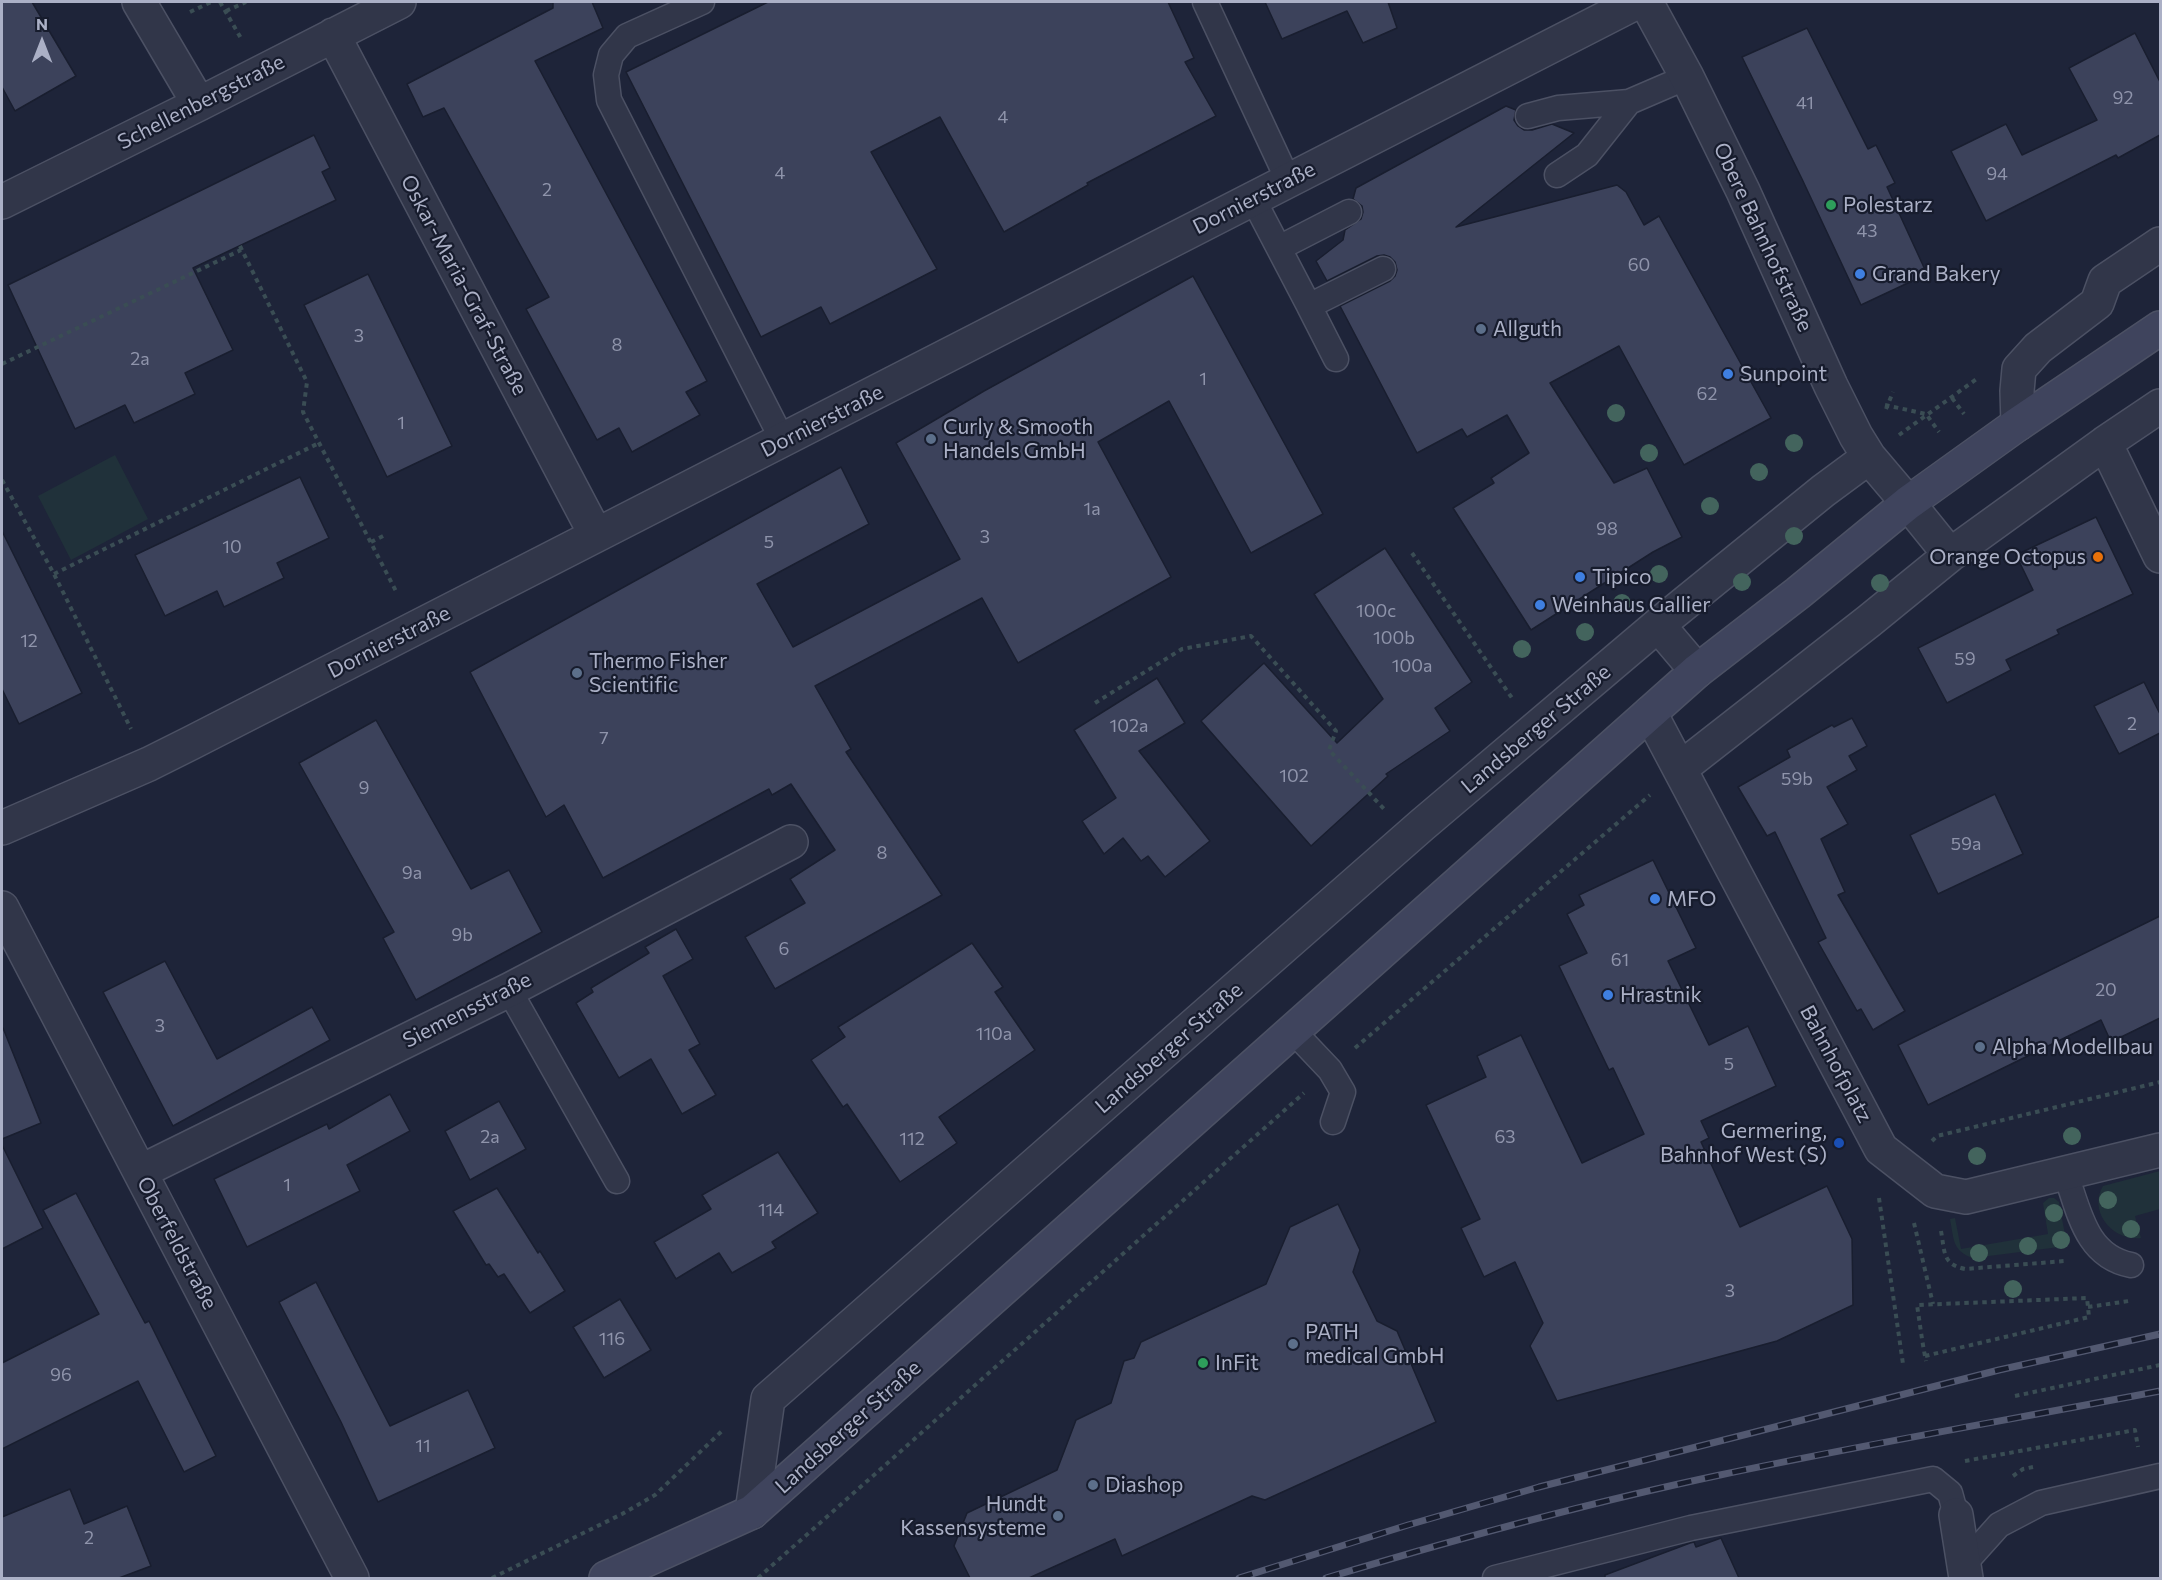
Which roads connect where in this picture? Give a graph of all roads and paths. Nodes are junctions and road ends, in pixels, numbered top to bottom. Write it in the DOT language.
graph roads {
  1 [pos="139,2"];
  2 [pos="246,2"];
  3 [pos="399,2"];
  4 [pos="702,2"];
  5 [pos="1205,2"];
  6 [pos="1637,2"];
  7 [pos="1646,2"];
  8 [pos="226,11"];
  9 [pos="333,34"];
  10 [pos="1687,77"];
  11 [pos="1629,102"];
  12 [pos="198,104"];
  13 [pos="1528,116"];
  14 [pos="1557,175"];
  15 [pos="1288,180"];
  16 [pos="1252,197"];
  17 [pos="2,201"];
  18 [pos="1349,212"];
  19 [pos="2160,244"];
  20 [pos="1279,248"];
  21 [pos="1383,269"];
  22 [pos="1309,306"];
  23 [pos="2160,328"];
  24 [pos="1336,359"];
  25 [pos="2,364"];
  26 [pos="2160,406"];
  27 [pos="2018,424"];
  28 [pos="783,441"];
  29 [pos="319,443"];
  30 [pos="2105,443"];
  31 [pos="1869,458"];
  32 [pos="2,480"];
  33 [pos="1908,503"];
  34 [pos="387,534"];
  35 [pos="596,535"];
  36 [pos="371,542"];
  37 [pos="1412,553"];
  38 [pos="1950,555"];
  39 [pos="2160,556"];
  40 [pos="54,574"];
  41 [pos="1659,625"];
  42 [pos="416,629"];
  43 [pos="1697,671"];
  44 [pos="1095,704"];
  45 [pos="1650,713"];
  46 [pos="1535,730"];
  47 [pos="149,764"];
  48 [pos="1681,768"];
  49 [pos="2,828"];
  50 [pos="1410,836"];
  51 [pos="791,842"];
  52 [pos="2,909"];
  53 [pos="508,990"];
  54 [pos="1293,1030"];
  55 [pos="1330,1070"];
  56 [pos="2160,1082"];
  57 [pos="1333,1122"];
  58 [pos="2160,1150"];
  59 [pos="1905,1168"];
  60 [pos="140,1172"];
  61 [pos="2065,1172"];
  62 [pos="617,1181"];
  63 [pos="1890,1200"];
  64 [pos="1912,1215"];
  65 [pos="1939,1220"];
  66 [pos="2066,1261"];
  67 [pos="2131,1264"];
  68 [pos="2129,1301"];
  69 [pos="1933,1304"];
  70 [pos="2088,1307"];
  71 [pos="1903,1364"];
  72 [pos="2160,1365"];
  73 [pos="2015,1396"];
  74 [pos="768,1399"];
  75 [pos="2126,1449"];
  76 [pos="1961,1461"];
  77 [pos="2035,1467"];
  78 [pos="2160,1476"];
  79 [pos="2006,1481"];
  80 [pos="753,1512"];
  81 [pos="1956,1515"];
  82 [pos="1965,1571"];
  83 [pos="352,1578"];
  84 [pos="492,1578"];
  85 [pos="606,1578"];
  86 [pos="758,1578"];
  87 [pos="1495,1578"];
  1 -- 12 [label="street"];
  2 -- 8 [label="path"];
  3 -- 9 [label="street, Schellenbergstraße"];
  4 -- 28 [label="lane"];
  5 -- 15 [label="lane"];
  6 -- 15 [label="street, Dornierstraße"];
  7 -- 10 [label="street, Obere Bahnhofstraße"];
  9 -- 12 [label="street, Schellenbergstraße"];
  9 -- 35 [label="street, Oskar-Maria-Graf-Straße"];
  10 -- 11 [label="lane"];
  10 -- 31 [label="street, Obere Bahnhofstraße"];
  11 -- 13 [label="lane"];
  11 -- 14 [label="lane"];
  12 -- 17 [label="street, Schellenbergstraße"];
  15 -- 16 [label="street, Dornierstraße"];
  16 -- 20 [label="lane"];
  16 -- 28 [label="street, Dornierstraße"];
  18 -- 20 [label="lane"];
  19 -- 27 [label="street"];
  20 -- 22 [label="lane"];
  21 -- 22 [label="lane"];
  22 -- 24 [label="lane"];
  23 -- 27 [label="main road, Landsberger Straße"];
  25 -- 29 [label="path"];
  26 -- 30 [label="street"];
  27 -- 33 [label="main road, Landsberger Straße"];
  28 -- 35 [label="street, Dornierstraße"];
  29 -- 36 [label="path"];
  29 -- 40 [label="path"];
  30 -- 38 [label="street"];
  30 -- 39 [label="street"];
  31 -- 33 [label="street, Obere Bahnhofstraße"];
  31 -- 41 [label="street, Landsberger Straße"];
  32 -- 40 [label="path"];
  33 -- 38 [label="street, Obere Bahnhofstraße"];
  33 -- 43 [label="main road, Landsberger Straße"];
  34 -- 36 [label="path"];
  35 -- 42 [label="street, Dornierstraße"];
  36 -- 42 [label="path"];
  37 -- 46 [label="path"];
  38 -- 48 [label="street"];
  40 -- 47 [label="path"];
  41 -- 43 [label="street"];
  41 -- 46 [label="street, Landsberger Straße"];
  42 -- 47 [label="street, Dornierstraße"];
  43 -- 45 [label="main road, Landsberger Straße"];
  44 -- 50 [label="path"];
  45 -- 48 [label="street, Bahnhofplatz"];
  45 -- 54 [label="main road, Landsberger Straße"];
  46 -- 50 [label="street, Landsberger Straße"];
  47 -- 49 [label="street, Dornierstraße"];
  48 -- 55 [label="path"];
  48 -- 59 [label="street, Bahnhofplatz"];
  50 -- 74 [label="street, Landsberger Straße"];
  51 -- 53 [label="street, Siemensstraße"];
  52 -- 60 [label="street, Oberfeldstraße"];
  53 -- 60 [label="street, Siemensstraße"];
  53 -- 62 [label="lane"];
  54 -- 55 [label="lane"];
  54 -- 80 [label="main road, Landsberger Straße"];
  55 -- 57 [label="lane"];
  55 -- 86 [label="path"];
  56 -- 59 [label="path"];
  58 -- 61 [label="street, Bahnhofplatz"];
  59 -- 61 [label="street, Bahnhofplatz"];
  60 -- 83 [label="street, Oberfeldstraße"];
  61 -- 67 [label="lane"];
  63 -- 71 [label="path"];
  64 -- 69 [label="path"];
  65 -- 66 [label="path"];
  68 -- 70 [label="path"];
  69 -- 70 [label="path"];
  69 -- 70 [label="path"];
  72 -- 73 [label="path"];
  74 -- 80 [label="street, Landsberger Straße"];
  74 -- 84 [label="path"];
  75 -- 76 [label="path"];
  77 -- 79 [label="path"];
  78 -- 82 [label="lane"];
  80 -- 85 [label="main road, Landsberger Straße"];
  81 -- 82 [label="street"];
  81 -- 87 [label="lane"];
}
